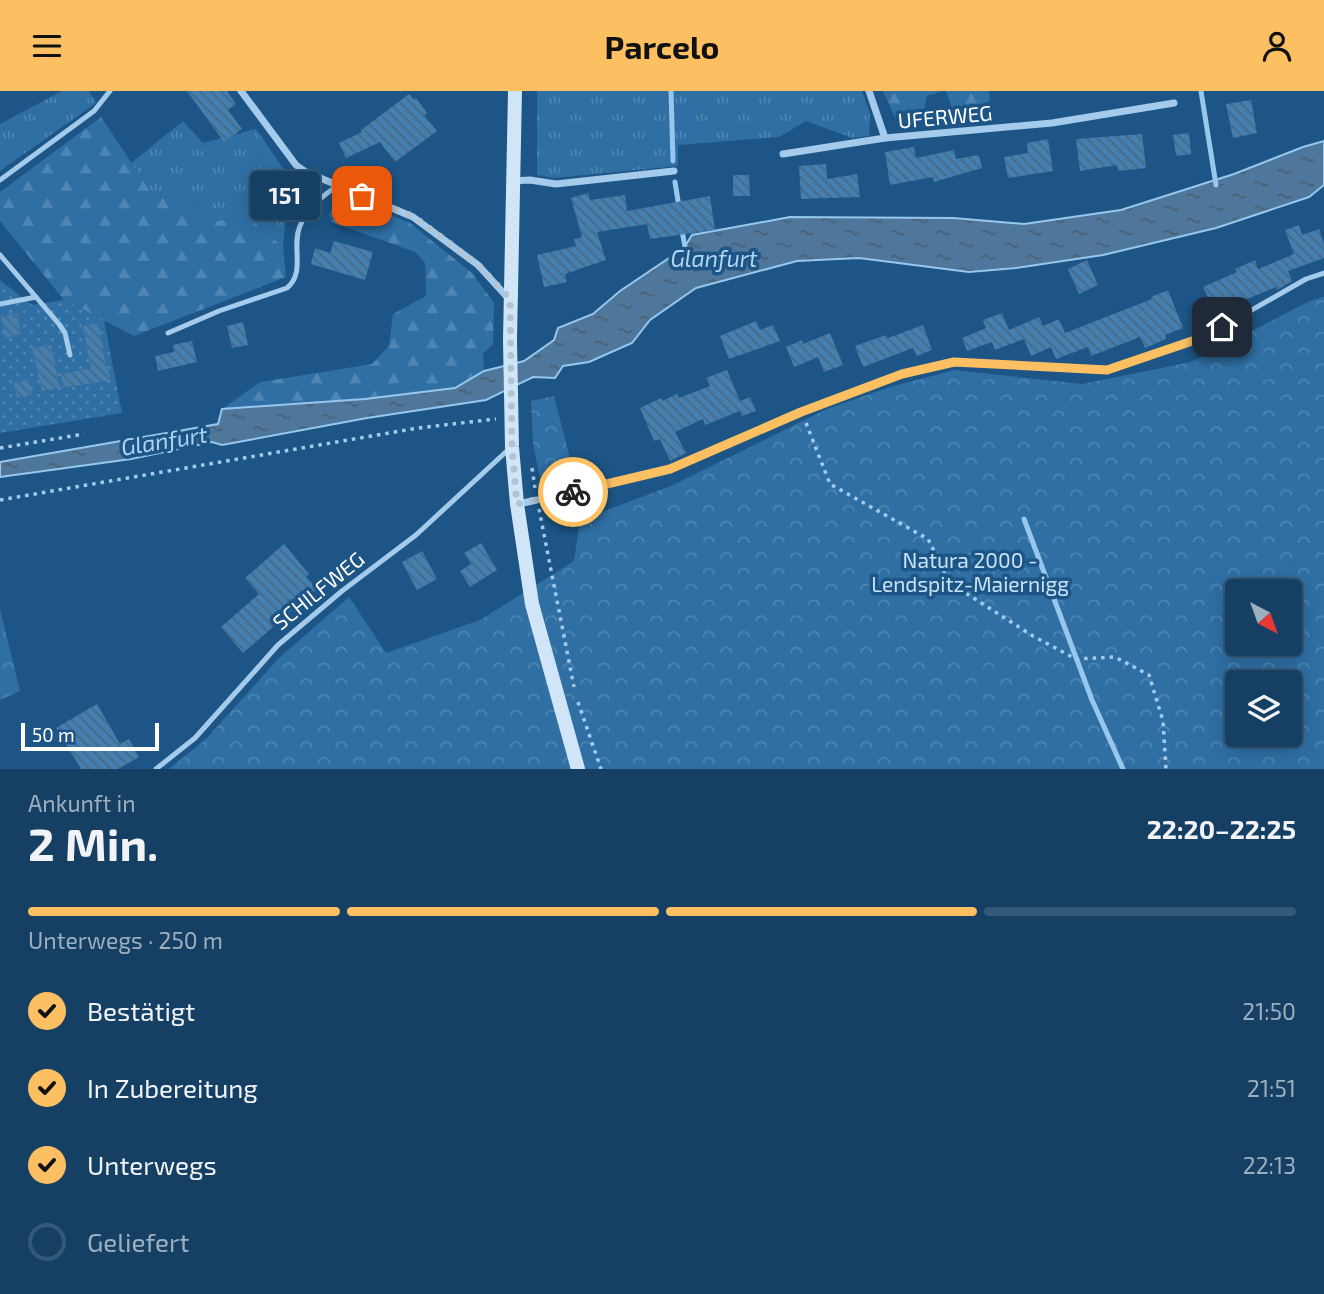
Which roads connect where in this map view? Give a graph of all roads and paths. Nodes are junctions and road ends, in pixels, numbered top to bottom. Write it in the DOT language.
graph roads {
  1 [pos="110,91"];
  2 [pos="241,91"];
  3 [pos="514,91"];
  4 [pos="869,91"];
  5 [pos="1174,103"];
  6 [pos="885,138"];
  7 [pos="783,154"];
  8 [pos="674,171"];
  9 [pos="0,180"];
  10 [pos="512,181"];
  11 [pos="337,185"];
  12 [pos="0,255"];
  13 [pos="1324,273"];
  14 [pos="36,297"];
  15 [pos="510,299"];
  16 [pos="0,304"];
  17 [pos="168,333"];
  18 [pos="70,355"];
  19 [pos="512,411"];
  20 [pos="801,412"];
  21 [pos="84,434"];
  22 [pos="512,447"];
  23 [pos="0,448"];
  24 [pos="537,499"];
  25 [pos="0,500"];
  26 [pos="517,504"];
  27 [pos="156,769"];
  28 [pos="578,769"];
  29 [pos="601,769"];
  30 [pos="1166,769"];
  1 -- 9 [label="lane"];
  2 -- 11 [label="street"];
  3 -- 10 [label="main road"];
  4 -- 6 [label="street, UFERWEG"];
  5 -- 6 [label="street, UFERWEG"];
  6 -- 7 [label="street, UFERWEG"];
  8 -- 10 [label="street"];
  10 -- 15 [label="main road"];
  11 -- 15 [label="street"];
  11 -- 17 [label="lane"];
  12 -- 14 [label="lane"];
  13 -- 20 [label="lane"];
  14 -- 16 [label="lane"];
  14 -- 18 [label="lane"];
  15 -- 19 [label="main road"];
  19 -- 22 [label="main road"];
  19 -- 25 [label="path"];
  20 -- 24 [label="lane"];
  20 -- 30 [label="path"];
  21 -- 23 [label="path"];
  22 -- 26 [label="main road"];
  22 -- 27 [label="lane, SCHILFWEG"];
  24 -- 26 [label="street"];
  24 -- 29 [label="path"];
  26 -- 28 [label="main road"];
}
